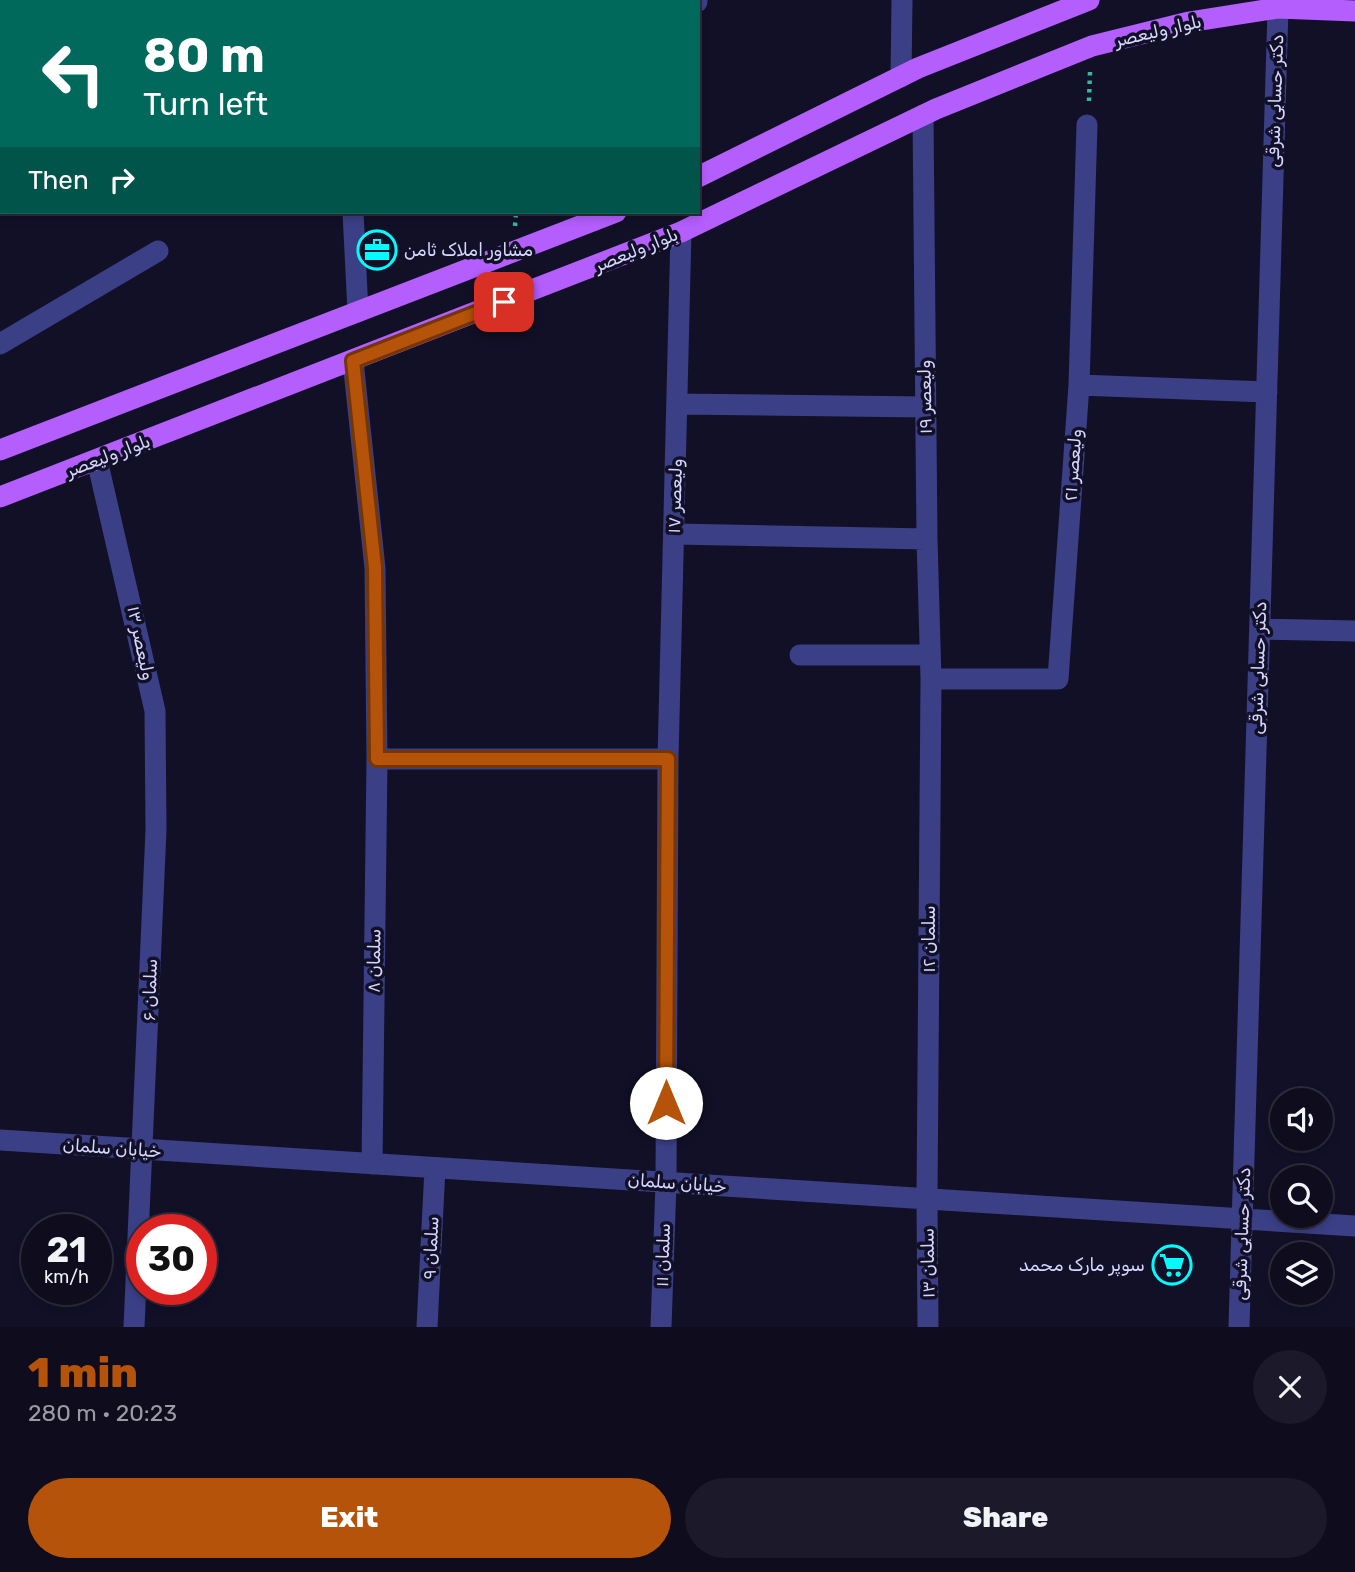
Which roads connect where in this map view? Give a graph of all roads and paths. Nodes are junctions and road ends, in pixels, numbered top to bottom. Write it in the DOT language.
graph roads {
  1 [pos="902,0"];
  2 [pos="1089,0"];
  3 [pos="1197,0"];
  4 [pos="1278,4"];
  5 [pos="1355,11"];
  6 [pos="1189,22"];
  7 [pos="1092,46"];
  8 [pos="901,77"];
  9 [pos="923,115"];
  10 [pos="1087,125"];
  11 [pos="700,176"];
  12 [pos="353,214"];
  13 [pos="611,214"];
  14 [pos="681,232"];
  15 [pos="158,251"];
  16 [pos="358,312"];
  17 [pos="0,344"];
  18 [pos="353,361"];
  19 [pos="1079,385"];
  20 [pos="1267,392"];
  21 [pos="677,404"];
  22 [pos="926,407"];
  23 [pos="0,450"];
  24 [pos="97,460"];
  25 [pos="0,497"];
  26 [pos="674,534"];
  27 [pos="927,539"];
  28 [pos="1259,629"];
  29 [pos="1355,631"];
  30 [pos="800,655"];
  31 [pos="930,655"];
  32 [pos="931,679"];
  33 [pos="377,759"];
  34 [pos="668,759"];
  35 [pos="156,830"];
  36 [pos="0,1140"];
  37 [pos="143,1150"];
  38 [pos="372,1164"];
  39 [pos="435,1168"];
  40 [pos="666,1183"];
  41 [pos="927,1199"];
  42 [pos="1243,1219"];
  43 [pos="1355,1226"];
  44 [pos="134,1327"];
  45 [pos="427,1327"];
  46 [pos="661,1327"];
  47 [pos="928,1327"];
  48 [pos="1239,1327"];
  1 -- 8 [label="street"];
  2 -- 8 [label="main road"];
  3 -- 6 [label="main road"];
  4 -- 5 [label="main road, بلوار ولیعصر"];
  4 -- 6 [label="main road, بلوار ولیعصر"];
  4 -- 20 [label="street, دکتر حسابی شرقی"];
  6 -- 7 [label="main road, بلوار ولیعصر"];
  7 -- 9 [label="main road, بلوار ولیعصر"];
  7 -- 10 [label="path"];
  8 -- 11 [label="main road"];
  9 -- 14 [label="main road, بلوار ولیعصر"];
  9 -- 22 [label="street, ولیعصر ۱۹"];
  10 -- 19 [label="street, ولیعصر ۲۱"];
  12 -- 16 [label="street"];
  13 -- 16 [label="main road"];
  14 -- 18 [label="main road, بلوار ولیعصر"];
  14 -- 21 [label="street, ولیعصر ۱۷"];
  15 -- 17 [label="street"];
  16 -- 23 [label="main road"];
  18 -- 24 [label="main road, بلوار ولیعصر"];
  18 -- 33 [label="street, سلمان ۸"];
  19 -- 20 [label="street"];
  19 -- 32 [label="street, ولیعصر ۲۱"];
  20 -- 28 [label="street, دکتر حسابی شرقی"];
  21 -- 22 [label="street"];
  21 -- 26 [label="street, ولیعصر ۱۷"];
  22 -- 27 [label="street, ولیعصر ۱۹"];
  24 -- 25 [label="main road, بلوار ولیعصر"];
  24 -- 35 [label="street, ولیعصر ۱۳"];
  26 -- 27 [label="street"];
  26 -- 34 [label="street, ولیعصر ۱۷"];
  27 -- 31 [label="street, ولیعصر ۱۹"];
  28 -- 29 [label="street"];
  28 -- 42 [label="street, دکتر حسابی شرقی"];
  30 -- 31 [label="street"];
  31 -- 32 [label="street, ولیعصر ۱۹"];
  32 -- 41 [label="street, سلمان ۱۲"];
  33 -- 34 [label="street"];
  33 -- 38 [label="street, سلمان ۸"];
  34 -- 40 [label="street, ولیعصر ۱۷"];
  35 -- 37 [label="street, سلمان ۶"];
  36 -- 37 [label="street, خیابان سلمان"];
  37 -- 38 [label="street, خیابان سلمان"];
  37 -- 44 [label="street, سلمان ۶"];
  38 -- 39 [label="street, خیابان سلمان"];
  39 -- 40 [label="street, خیابان سلمان"];
  39 -- 45 [label="street, سلمان ۹"];
  40 -- 41 [label="street, خیابان سلمان"];
  40 -- 46 [label="street, سلمان ۱۱"];
  41 -- 42 [label="street, خیابان سلمان"];
  41 -- 47 [label="street, سلمان ۱۳"];
  42 -- 43 [label="street, خیابان سلمان"];
  42 -- 48 [label="street, دکتر حسابی شرقی"];
}
